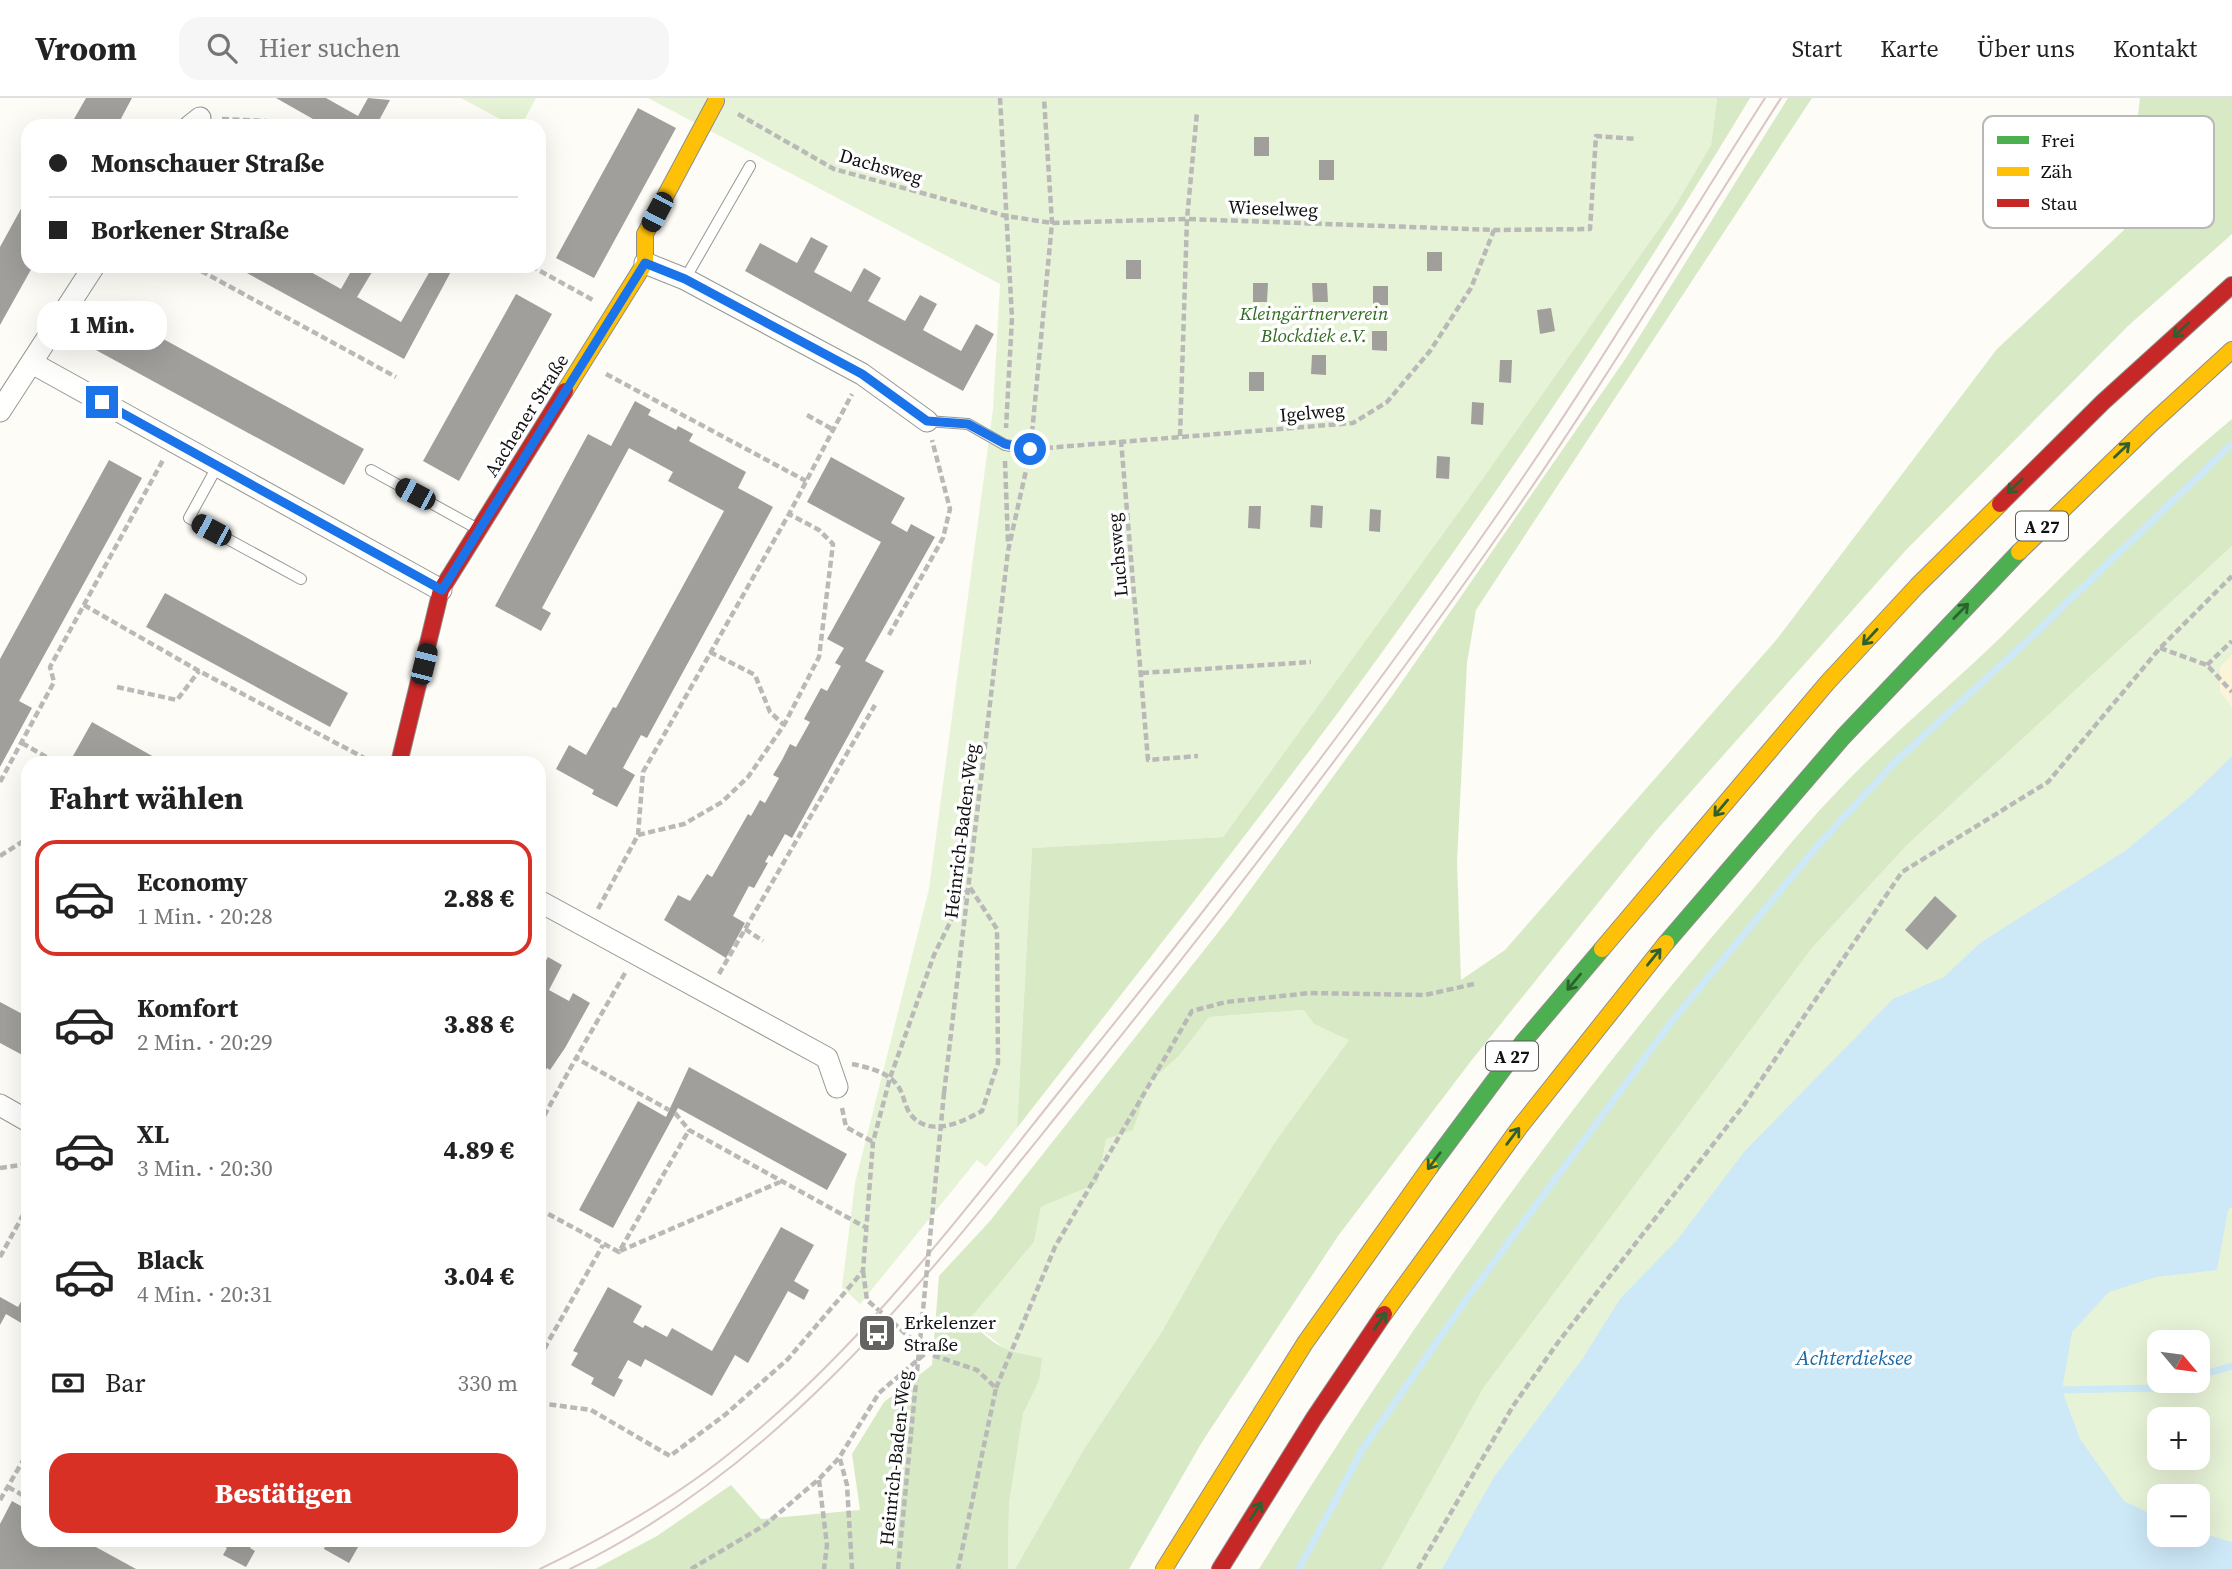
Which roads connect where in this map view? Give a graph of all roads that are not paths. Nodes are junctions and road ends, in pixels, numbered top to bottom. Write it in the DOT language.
graph roads {
  1 [pos="716,102"];
  2 [pos="750,166"];
  3 [pos="645,263"];
  4 [pos="90,273"];
  5 [pos="685,279"];
  6 [pos="2232,285"];
  7 [pos="2232,350"];
  8 [pos="32,363"];
  9 [pos="0,411"];
  10 [pos="927,421"];
  11 [pos="1030,449"];
  12 [pos="218,465"];
  13 [pos="371,470"];
  14 [pos="480,530"];
  15 [pos="301,579"];
  16 [pos="442,590"];
  17 [pos="401,756"];
  18 [pos="546,905"];
  19 [pos="837,1087"];
  20 [pos="0,1105"];
  21 [pos="21,1117"];
  22 [pos="1164,1569"];
  23 [pos="1220,1569"];
  1 -- 3 [label="main road, Aachener Straße"];
  2 -- 5 [label="lane"];
  3 -- 5 [label="street"];
  3 -- 14 [label="main road, Aachener Straße"];
  4 -- 8 [label="street"];
  5 -- 10 [label="street"];
  6 -- 22 [label="main road, A 27, one-way"];
  23 -- 7 [label="main road, A 27, one-way"];
  8 -- 9 [label="street"];
  8 -- 12 [label="street"];
  10 -- 11 [label="lane"];
  12 -- 15 [label="lane"];
  12 -- 16 [label="street"];
  13 -- 14 [label="lane"];
  14 -- 16 [label="main road, Aachener Straße"];
  16 -- 17 [label="main road, Aachener Straße"];
  18 -- 19 [label="street"];
  20 -- 21 [label="street"];
}
